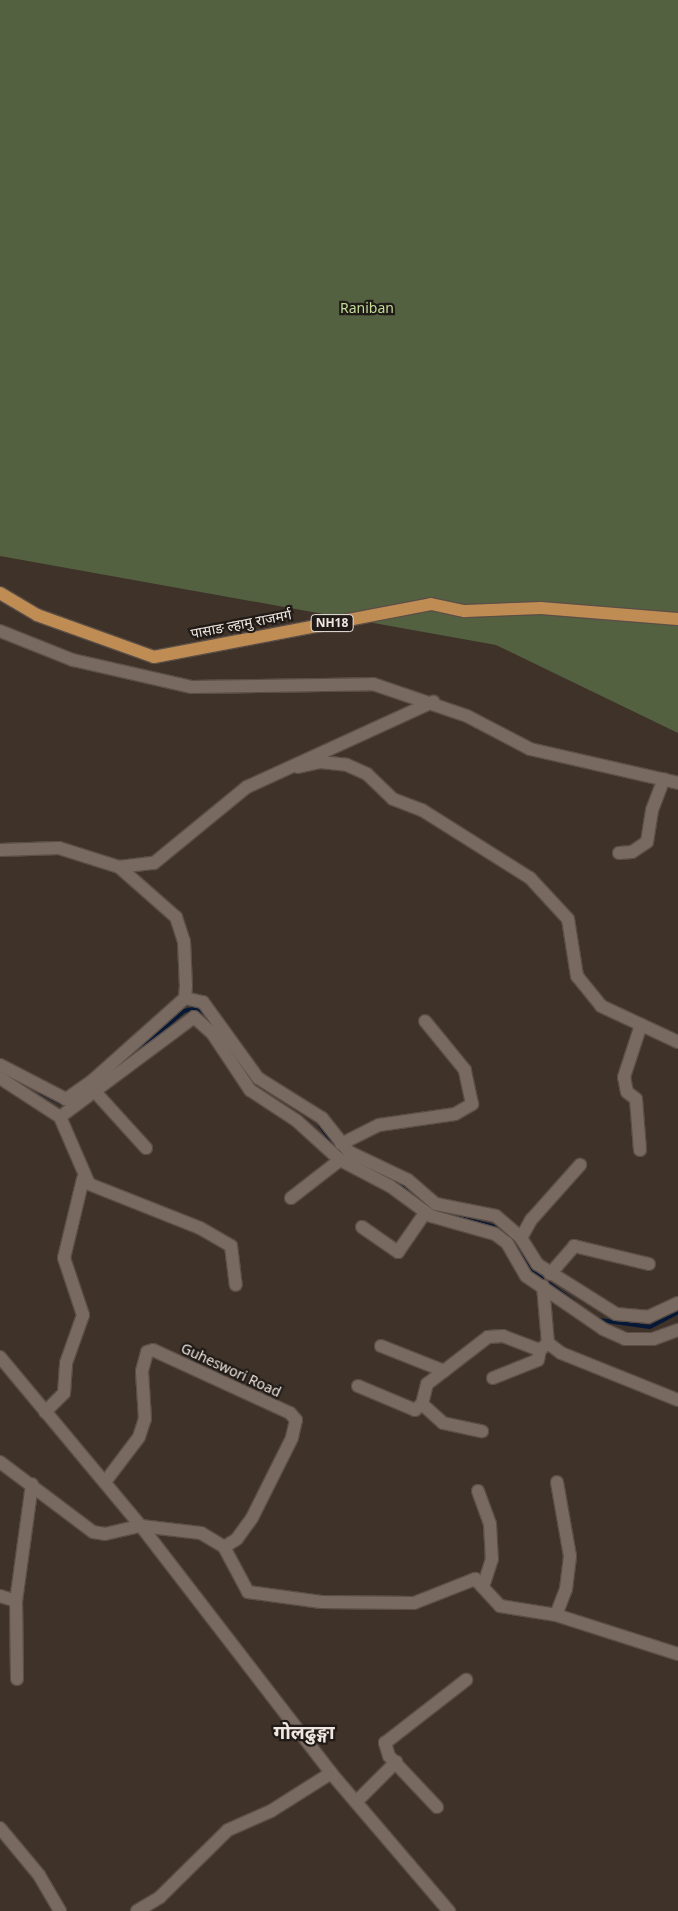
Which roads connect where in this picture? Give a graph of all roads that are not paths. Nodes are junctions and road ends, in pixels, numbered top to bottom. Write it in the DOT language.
graph roads {
  1 [pos="0,593"];
  2 [pos="678,619"];
  3 [pos="0,631"];
  4 [pos="433,702"];
  5 [pos="298,767"];
  6 [pos="664,779"];
  7 [pos="678,783"];
  8 [pos="0,850"];
  9 [pos="619,853"];
  10 [pos="119,867"];
  11 [pos="185,998"];
  12 [pos="425,1021"];
  13 [pos="642,1025"];
  14 [pos="677,1039"];
  15 [pos="0,1065"];
  16 [pos="0,1078"];
  17 [pos="97,1094"];
  18 [pos="60,1117"];
  19 [pos="341,1144"];
  20 [pos="146,1148"];
  21 [pos="640,1150"];
  22 [pos="340,1160"];
  23 [pos="580,1165"];
  24 [pos="84,1179"];
  25 [pos="290,1198"];
  26 [pos="432,1210"];
  27 [pos="362,1227"];
  28 [pos="521,1238"];
  29 [pos="649,1264"];
  30 [pos="552,1284"];
  31 [pos="236,1285"];
  32 [pos="678,1303"];
  33 [pos="678,1330"];
  34 [pos="381,1346"];
  35 [pos="544,1346"];
  36 [pos="0,1357"];
  37 [pos="444,1371"];
  38 [pos="493,1378"];
  39 [pos="358,1386"];
  40 [pos="678,1400"];
  41 [pos="422,1404"];
  42 [pos="45,1412"];
  43 [pos="482,1430"];
  44 [pos="0,1462"];
  45 [pos="105,1482"];
  46 [pos="557,1482"];
  47 [pos="32,1484"];
  48 [pos="478,1491"];
  49 [pos="140,1526"];
  50 [pos="224,1547"];
  51 [pos="482,1586"];
  52 [pos="0,1596"];
  53 [pos="16,1601"];
  54 [pos="556,1614"];
  55 [pos="678,1654"];
  56 [pos="17,1679"];
  57 [pos="466,1680"];
  58 [pos="396,1762"];
  59 [pos="331,1773"];
  60 [pos="356,1802"];
  61 [pos="437,1807"];
  62 [pos="0,1828"];
  63 [pos="60,1911"];
  64 [pos="138,1911"];
  65 [pos="449,1911"];
  1 -- 2 [label="main road, पासाङ ल्हामु राजमर्ग / NH18"];
  3 -- 4 [label="street"];
  4 -- 5 [label="street"];
  4 -- 6 [label="street"];
  5 -- 10 [label="street"];
  5 -- 13 [label="street"];
  6 -- 7 [label="street"];
  6 -- 9 [label="street"];
  8 -- 10 [label="street"];
  10 -- 11 [label="street"];
  11 -- 15 [label="street"];
  11 -- 19 [label="street"];
  12 -- 19 [label="street"];
  13 -- 14 [label="street"];
  13 -- 21 [label="street"];
  16 -- 18 [label="street"];
  17 -- 18 [label="street"];
  17 -- 20 [label="street"];
  17 -- 22 [label="street"];
  18 -- 24 [label="street"];
  19 -- 26 [label="street"];
  22 -- 25 [label="street"];
  22 -- 26 [label="street"];
  23 -- 28 [label="street"];
  24 -- 31 [label="street"];
  24 -- 42 [label="street"];
  26 -- 27 [label="street"];
  26 -- 28 [label="street"];
  26 -- 30 [label="street"];
  28 -- 30 [label="street"];
  29 -- 30 [label="street"];
  30 -- 32 [label="street"];
  30 -- 33 [label="street"];
  30 -- 35 [label="street"];
  34 -- 37 [label="street"];
  35 -- 37 [label="street"];
  35 -- 38 [label="street"];
  35 -- 40 [label="street"];
  36 -- 42 [label="street"];
  37 -- 41 [label="street"];
  39 -- 41 [label="street"];
  41 -- 43 [label="street"];
  42 -- 45 [label="street"];
  44 -- 47 [label="street"];
  45 -- 49 [label="street"];
  45 -- 50 [label="street, Guheswori Road"];
  46 -- 54 [label="street"];
  47 -- 49 [label="street"];
  47 -- 53 [label="street"];
  48 -- 51 [label="street"];
  49 -- 50 [label="street"];
  49 -- 59 [label="street"];
  50 -- 51 [label="street"];
  51 -- 54 [label="street"];
  52 -- 53 [label="street"];
  53 -- 56 [label="street"];
  54 -- 55 [label="street"];
  57 -- 58 [label="street"];
  58 -- 60 [label="street"];
  58 -- 61 [label="street"];
  59 -- 60 [label="street"];
  59 -- 64 [label="street"];
  60 -- 65 [label="street"];
  62 -- 63 [label="street"];
}
